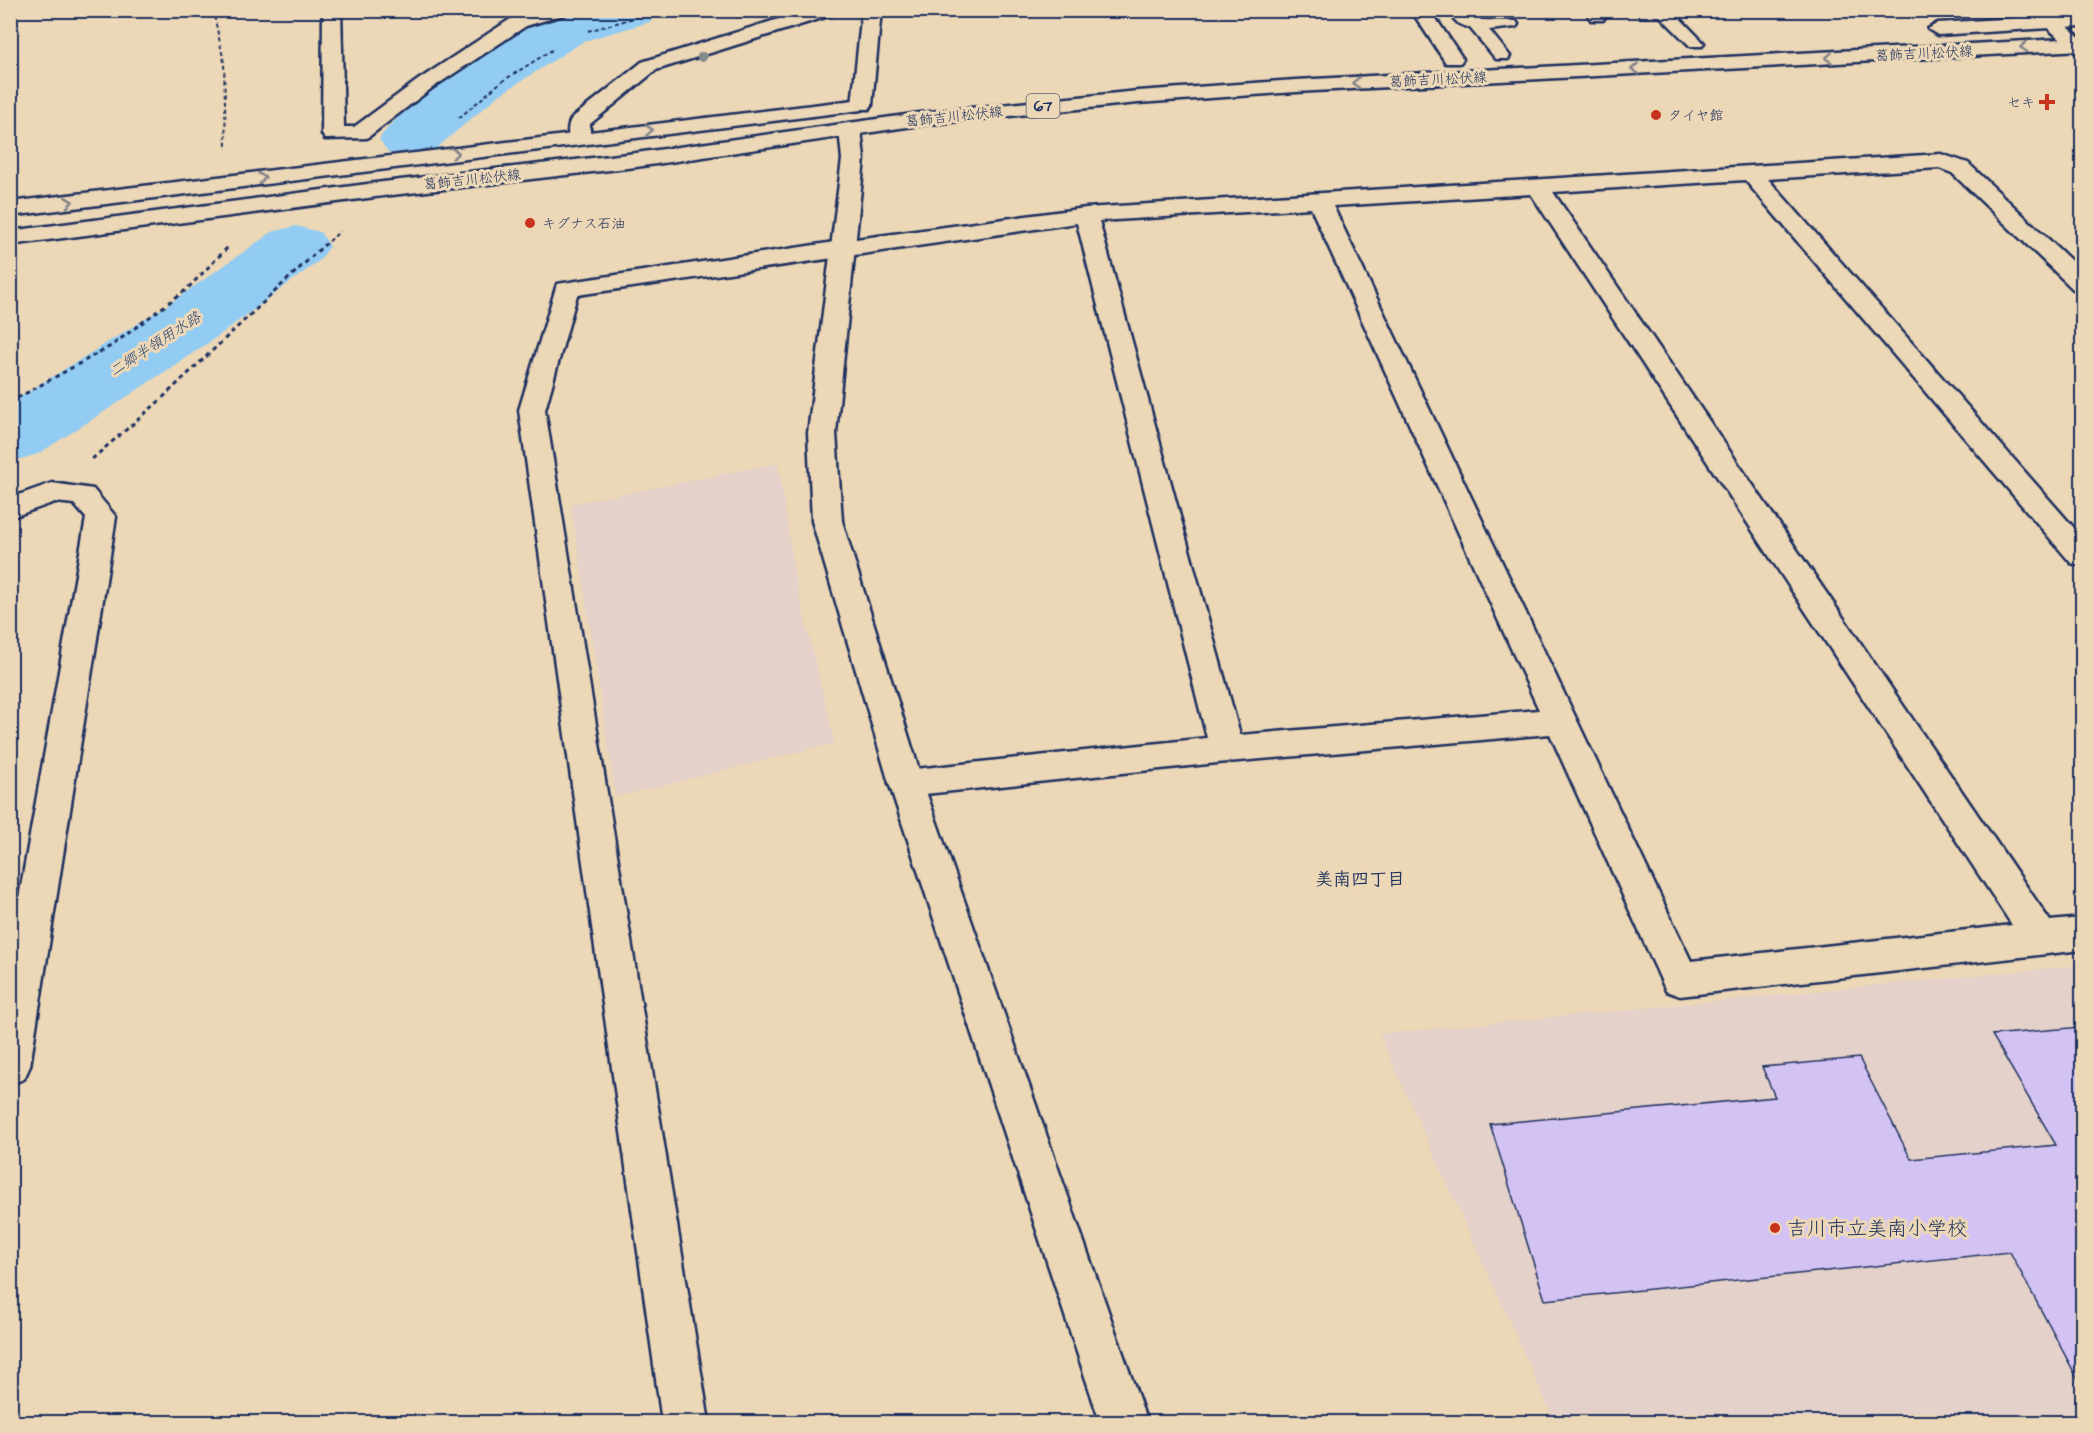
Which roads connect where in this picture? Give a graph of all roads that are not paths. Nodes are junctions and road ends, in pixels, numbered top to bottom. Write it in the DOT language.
graph roads {
  1 [pos="332,10"];
  2 [pos="559,10"];
  3 [pos="828,10"];
  4 [pos="872,10"];
  5 [pos="1420,10"];
  6 [pos="1452,10"];
  7 [pos="1464,10"];
  8 [pos="1664,11"];
  9 [pos="1682,12"];
  10 [pos="1645,13"];
  11 [pos="518,16"];
  12 [pos="2043,16"];
  13 [pos="2082,20"];
  14 [pos="1510,24"];
  15 [pos="1477,26"];
  16 [pos="1916,31"];
  17 [pos="1719,42"];
  18 [pos="1696,43"];
  19 [pos="1665,44"];
  20 [pos="2081,46"];
  21 [pos="1550,52"];
  22 [pos="1502,56"];
  23 [pos="1453,59"];
  24 [pos="912,100"];
  25 [pos="865,112"];
  26 [pos="579,138"];
  27 [pos="1752,174"];
  28 [pos="1537,186"];
  29 [pos="1319,201"];
  30 [pos="10,209"];
  31 [pos="1086,215"];
  32 [pos="10,238"];
  33 [pos="841,248"];
  34 [pos="2082,249"];
  35 [pos="2048,251"];
  36 [pos="2082,284"];
  37 [pos="10,509"];
  38 [pos="2082,556"];
  39 [pos="1558,721"];
  40 [pos="1227,749"];
  41 [pos="906,783"];
  42 [pos="2082,934"];
  43 [pos="2041,938"];
  44 [pos="10,1066"];
  45 [pos="685,1422"];
  46 [pos="1124,1422"];
  1 -- 11 [label="street"];
  2 -- 11 [label="street"];
  3 -- 26 [label="street"];
  4 -- 25 [label="street"];
  5 -- 23 [label="street"];
  6 -- 15 [label="lane"];
  7 -- 15 [label="lane"];
  8 -- 9 [label="lane"];
  8 -- 10 [label="lane"];
  8 -- 18 [label="lane"];
  12 -- 13 [label="street, 葛飾吉川松伏線"];
  12 -- 16 [label="street, 葛飾吉川松伏線"];
  12 -- 20 [label="street"];
  14 -- 15 [label="lane"];
  15 -- 22 [label="lane"];
  17 -- 18 [label="street"];
  18 -- 19 [label="street"];
  20 -- 25 [label="street, 葛飾吉川松伏線 / 67, one-way"];
  21 -- 22 [label="street, 葛飾吉川松伏線 / 67"];
  22 -- 23 [label="street, 葛飾吉川松伏線 / 67"];
  23 -- 24 [label="street, 葛飾吉川松伏線 / 67"];
  26 -- 25 [label="street, 葛飾吉川松伏線 / 67, one-way"];
  25 -- 32 [label="street, 葛飾吉川松伏線 / 67"];
  25 -- 33 [label="street"];
  30 -- 26 [label="street, 葛飾吉川松伏線 / 67, one-way"];
  27 -- 28 [label="street"];
  27 -- 35 [label="street"];
  27 -- 38 [label="street"];
  28 -- 29 [label="street"];
  28 -- 43 [label="street"];
  29 -- 31 [label="street"];
  29 -- 39 [label="street"];
  31 -- 33 [label="street"];
  31 -- 40 [label="street"];
  33 -- 41 [label="street"];
  33 -- 45 [label="street"];
  34 -- 35 [label="street"];
  35 -- 36 [label="street"];
  37 -- 44 [label="street"];
  39 -- 40 [label="street"];
  39 -- 43 [label="street"];
  40 -- 41 [label="street"];
  41 -- 46 [label="street"];
  42 -- 43 [label="street"];
}
